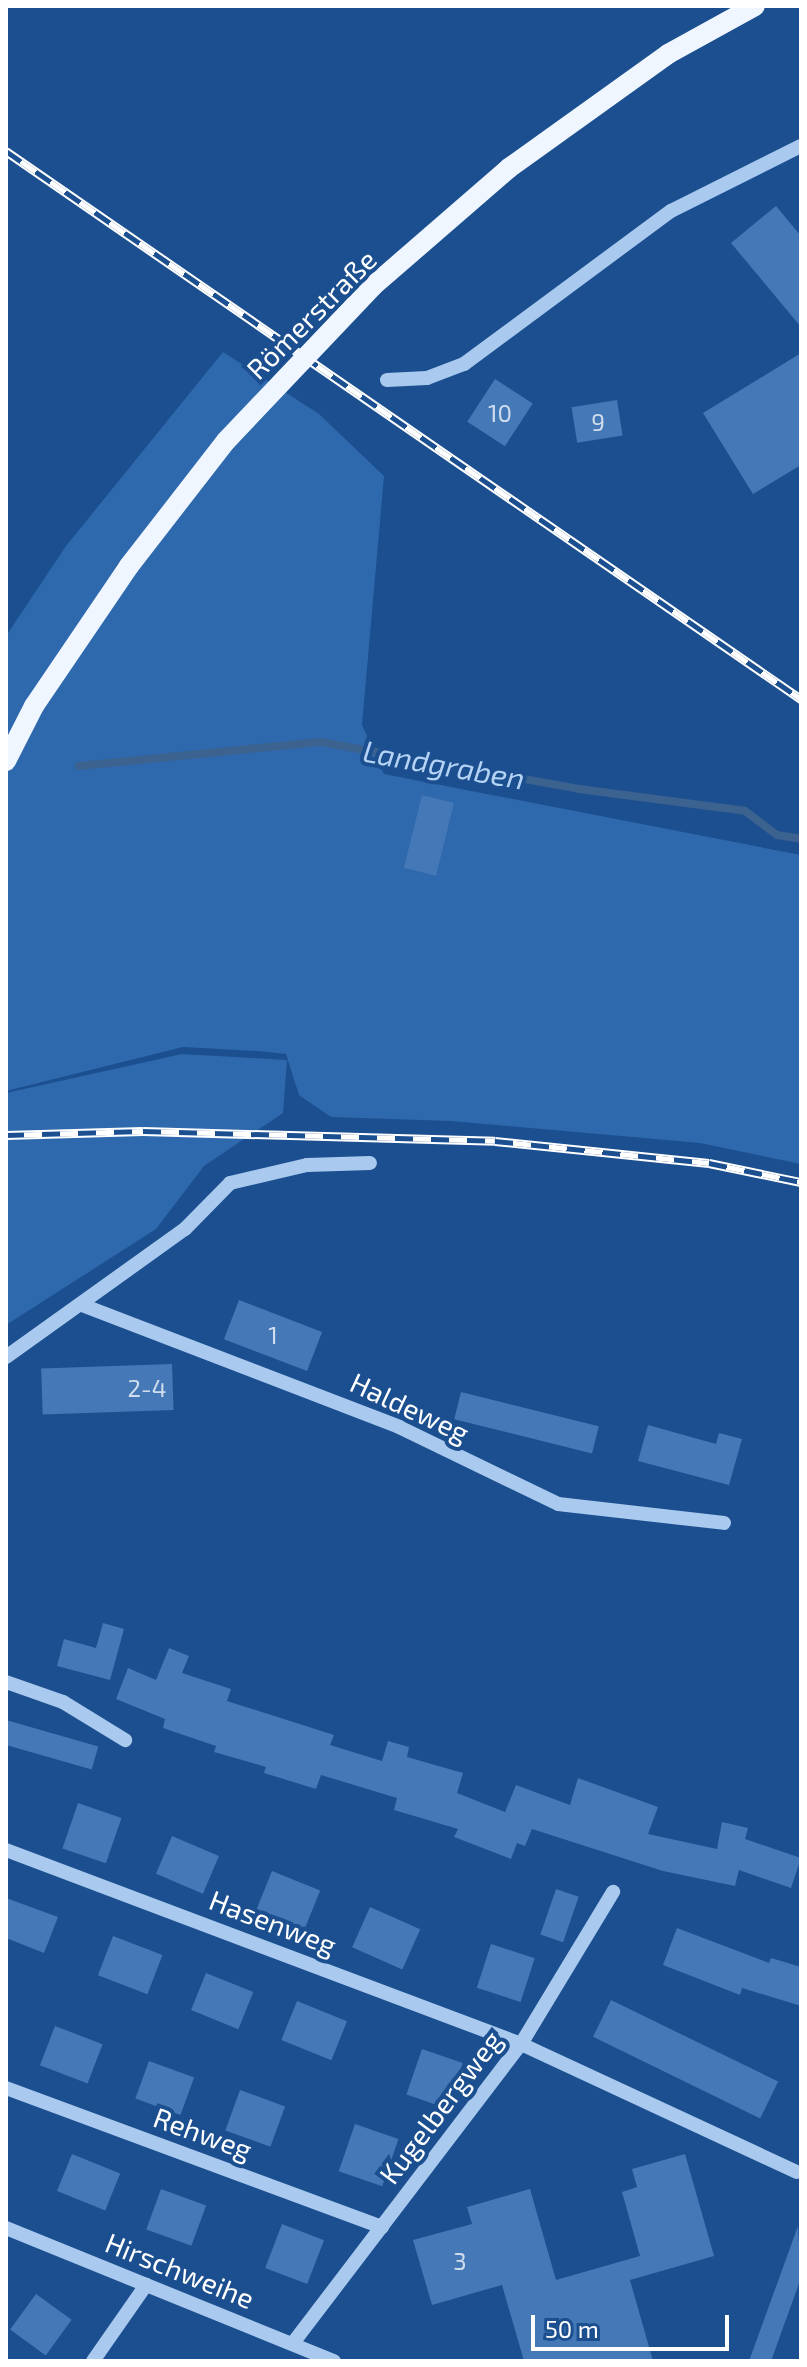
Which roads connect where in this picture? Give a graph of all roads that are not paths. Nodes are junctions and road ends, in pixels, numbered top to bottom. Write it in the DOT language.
graph roads {
  1 [pos="755,6"];
  2 [pos="801,146"];
  3 [pos="387,380"];
  4 [pos="6,761"];
  5 [pos="370,1163"];
  6 [pos="82,1305"];
  7 [pos="6,1357"];
  8 [pos="724,1523"];
  9 [pos="6,1682"];
  10 [pos="125,1740"];
  11 [pos="6,1850"];
  12 [pos="613,1892"];
  13 [pos="521,2044"];
  14 [pos="6,2088"];
  15 [pos="797,2172"];
  16 [pos="382,2227"];
  17 [pos="6,2228"];
  18 [pos="146,2285"];
  19 [pos="293,2343"];
  20 [pos="93,2361"];
  21 [pos="334,2361"];
  1 -- 4 [label="main road, Römerstraße, bridge"];
  2 -- 3 [label="street"];
  5 -- 6 [label="street"];
  6 -- 7 [label="street"];
  6 -- 8 [label="street, Haldeweg"];
  9 -- 10 [label="street"];
  11 -- 13 [label="street, Hasenweg"];
  12 -- 13 [label="street, Kugelbergweg"];
  13 -- 15 [label="street, Hasenweg"];
  13 -- 16 [label="street, Kugelbergweg"];
  14 -- 16 [label="street, Rehweg"];
  16 -- 19 [label="street, Kugelbergweg"];
  17 -- 18 [label="street, Hirschweihe"];
  18 -- 19 [label="street, Hirschweihe"];
  18 -- 20 [label="street"];
  19 -- 21 [label="street, Hirschweihe"];
}
